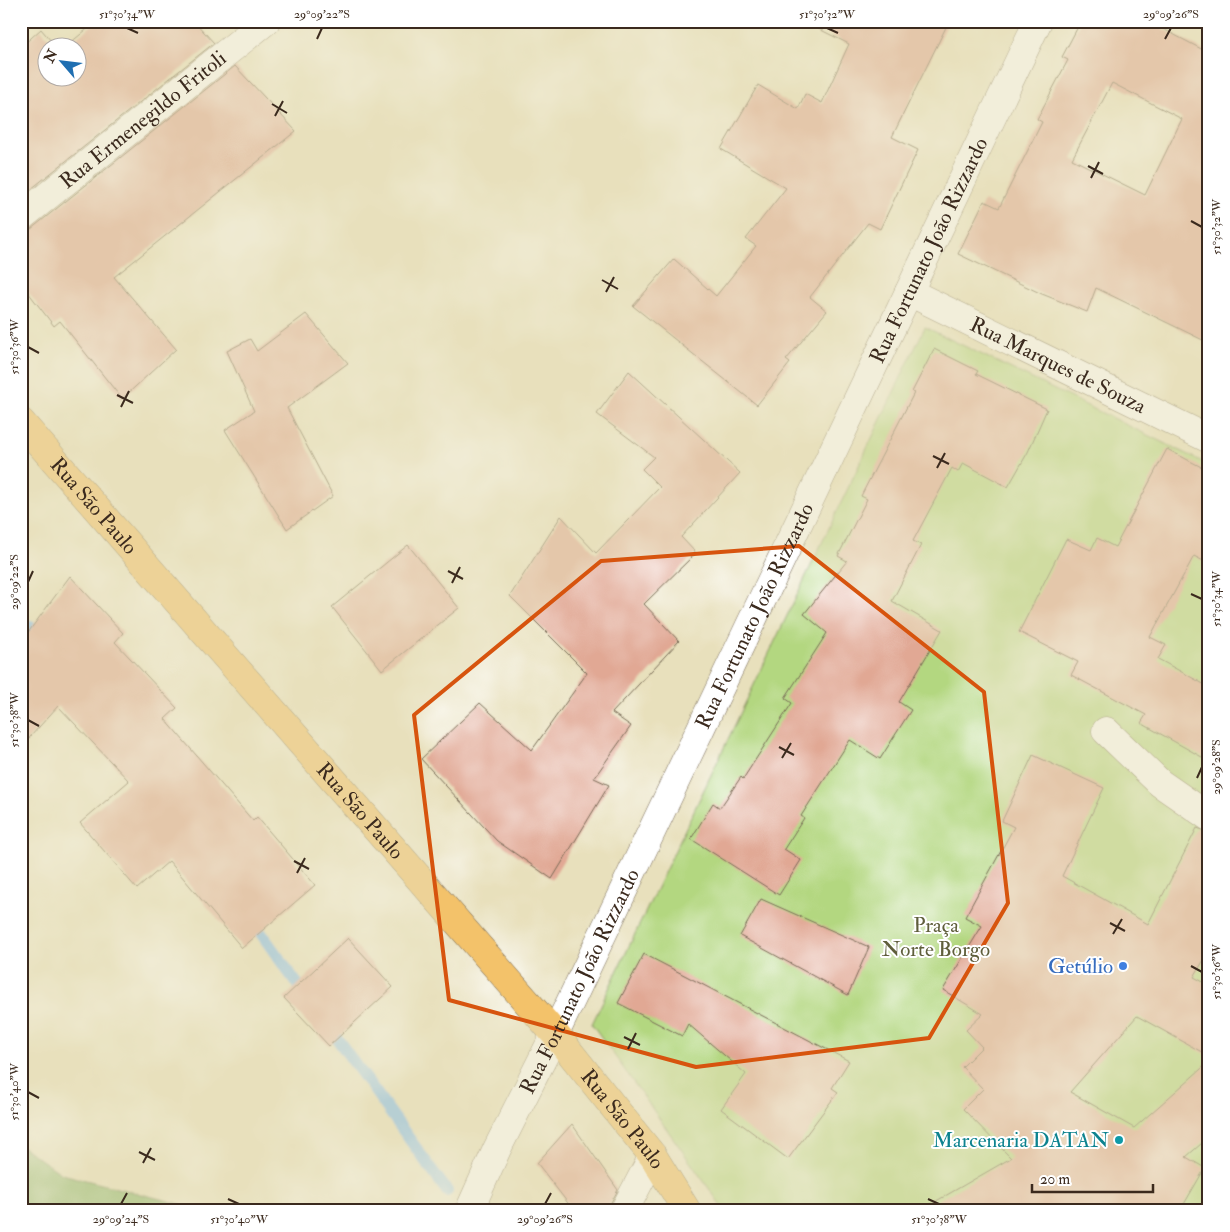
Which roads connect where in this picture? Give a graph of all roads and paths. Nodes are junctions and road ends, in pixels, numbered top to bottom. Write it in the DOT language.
graph roads {
  1 [pos="266,21"];
  2 [pos="1038,21"];
  3 [pos="21,217"];
  4 [pos="909,292"];
  5 [pos="21,422"];
  6 [pos="1209,438"];
  7 [pos="1106,731"];
  8 [pos="1209,816"];
  9 [pos="556,1034"];
  10 [pos="653,1156"];
  11 [pos="469,1211"];
  12 [pos="624,1211"];
  13 [pos="687,1211"];
  1 -- 3 [label="street, Rua Ermenegildo Fritoli"];
  2 -- 4 [label="street, Rua Fortunato João Rizzardo"];
  4 -- 6 [label="street, Rua Marques de Souza"];
  4 -- 9 [label="street, Rua Fortunato João Rizzardo"];
  5 -- 9 [label="main road, Rua São Paulo"];
  7 -- 8 [label="street"];
  9 -- 10 [label="main road, Rua São Paulo"];
  9 -- 11 [label="street, Rua Fortunato João Rizzardo"];
  10 -- 12 [label="street"];
  10 -- 13 [label="main road, Rua São Paulo"];
}
